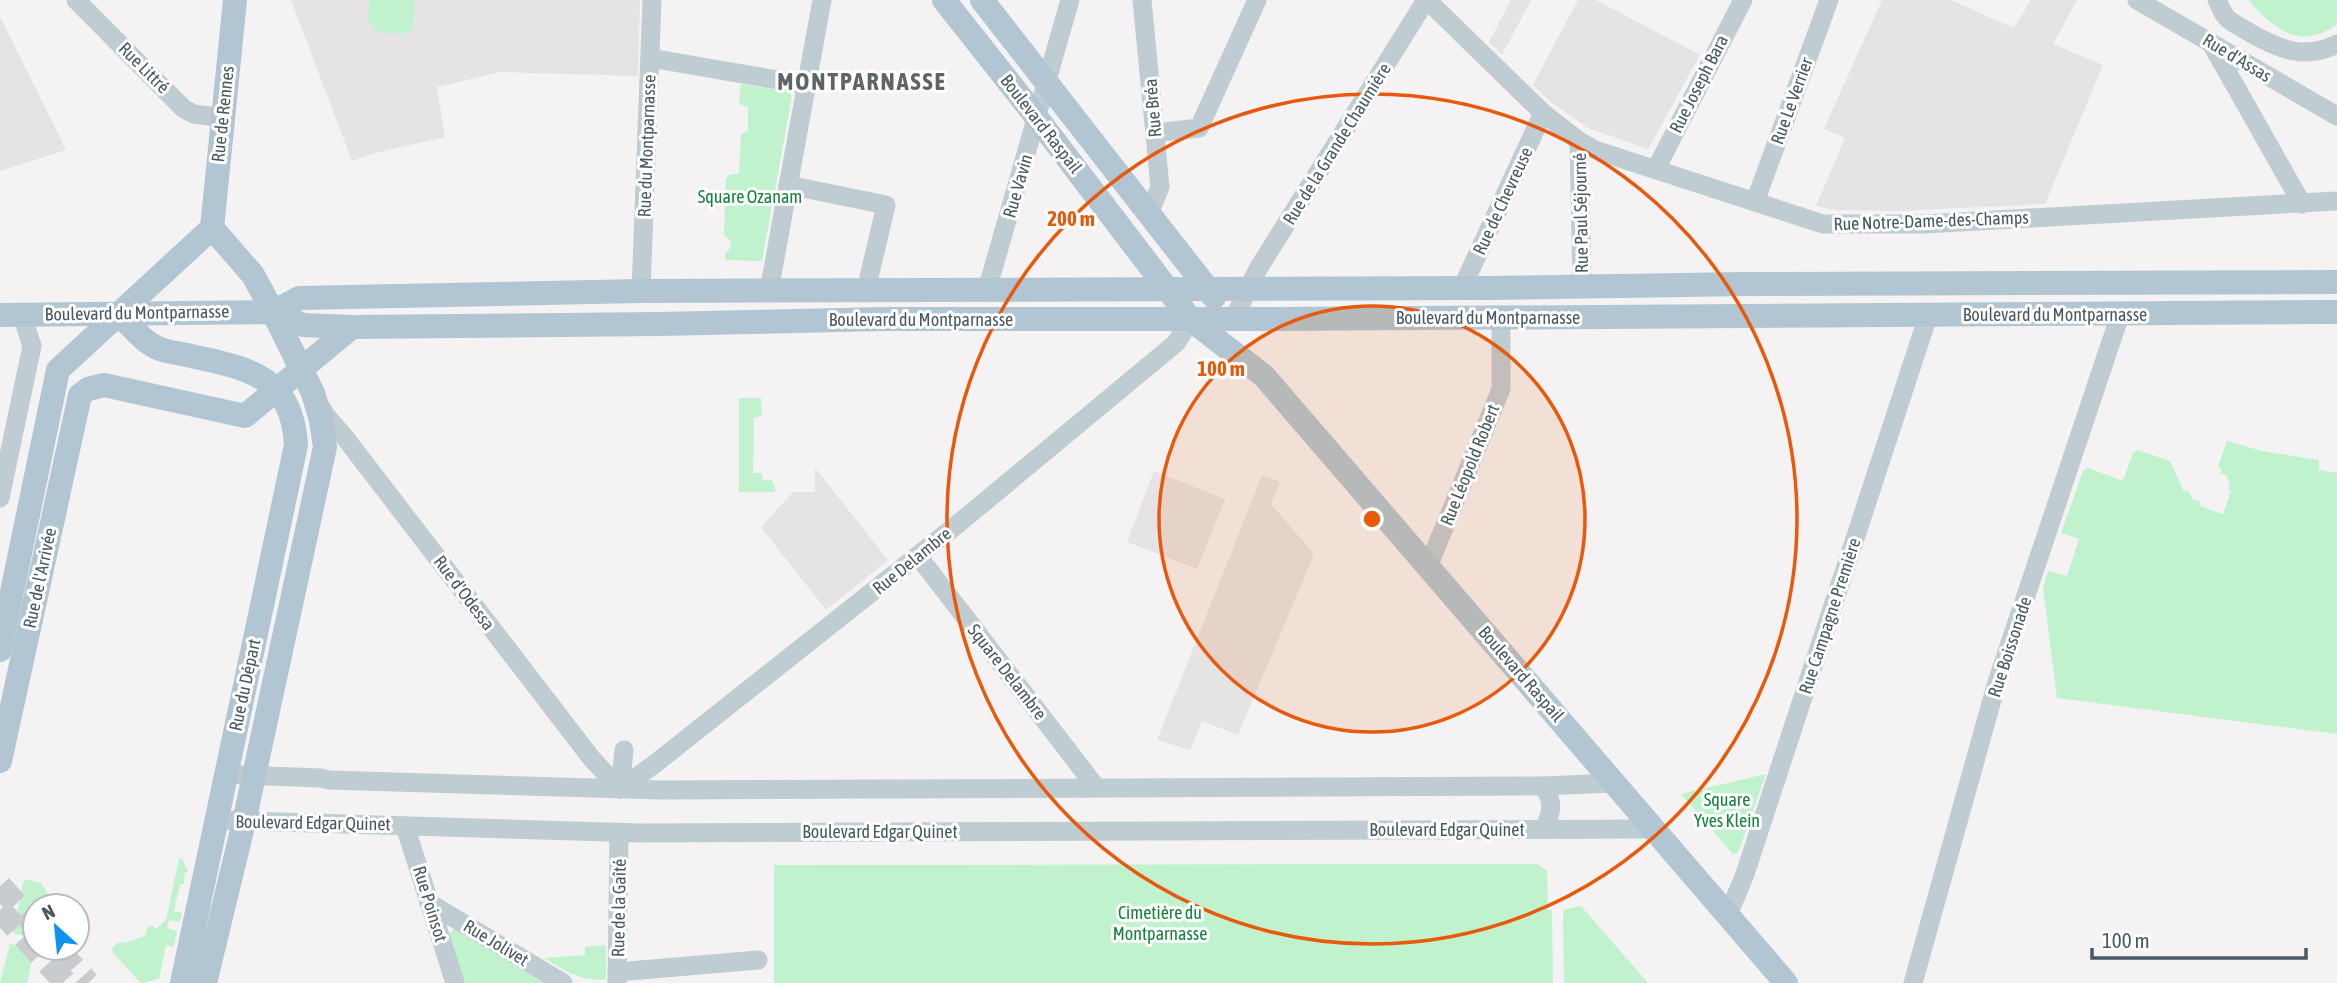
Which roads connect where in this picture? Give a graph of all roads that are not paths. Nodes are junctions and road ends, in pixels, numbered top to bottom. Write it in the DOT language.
graph roads {
  1 [pos="76,0"];
  2 [pos="235,0"];
  3 [pos="652,0"];
  4 [pos="822,0"];
  5 [pos="944,0"];
  6 [pos="982,0"];
  7 [pos="1070,0"];
  8 [pos="1143,0"];
  9 [pos="1257,0"];
  10 [pos="1426,0"];
  11 [pos="1742,0"];
  12 [pos="1829,0"];
  13 [pos="2137,0"];
  14 [pos="2217,0"];
  15 [pos="2226,18"];
  16 [pos="2211,42"];
  17 [pos="2337,44"];
  18 [pos="650,58"];
  19 [pos="1046,83"];
  20 [pos="806,85"];
  21 [pos="1543,113"];
  22 [pos="2337,116"];
  23 [pos="223,118"];
  24 [pos="1038,118"];
  25 [pos="1155,132"];
  26 [pos="1579,141"];
  27 [pos="1656,169"];
  28 [pos="788,185"];
  29 [pos="2337,201"];
  30 [pos="1755,202"];
  31 [pos="2302,204"];
  32 [pos="1149,214"];
  33 [pos="212,228"];
  34 [pos="2337,282"];
  35 [pos="1582,286"];
  36 [pos="1166,288"];
  37 [pos="1207,288"];
  38 [pos="1248,288"];
  39 [pos="1462,288"];
  40 [pos="866,290"];
  41 [pos="987,290"];
  42 [pos="641,291"];
  43 [pos="769,291"];
  44 [pos="273,312"];
  45 [pos="2337,312"];
  46 [pos="119,314"];
  47 [pos="11,315"];
  48 [pos="2120,315"];
  49 [pos="1928,316"];
  50 [pos="1501,318"];
  51 [pos="1191,320"];
  52 [pos="1233,320"];
  53 [pos="639,324"];
  54 [pos="352,327"];
  55 [pos="1253,367"];
  56 [pos="302,369"];
  57 [pos="276,390"];
  58 [pos="313,393"];
  59 [pos="0,498"];
  60 [pos="918,556"];
  61 [pos="1428,567"];
  62 [pos="0,650"];
  63 [pos="624,750"];
  64 [pos="0,761"];
  65 [pos="226,774"];
  66 [pos="254,776"];
  67 [pos="1613,783"];
  68 [pos="1568,785"];
  69 [pos="1544,786"];
  70 [pos="1096,787"];
  71 [pos="620,789"];
  72 [pos="216,820"];
  73 [pos="244,822"];
  74 [pos="405,825"];
  75 [pos="1653,829"];
  76 [pos="1552,830"];
  77 [pos="619,832"];
  78 [pos="429,903"];
  79 [pos="1728,915"];
  80 [pos="758,960"];
  81 [pos="617,977"];
  82 [pos="182,983"];
  83 [pos="205,983"];
  84 [pos="455,983"];
  85 [pos="563,983"];
  86 [pos="1786,983"];
  87 [pos="1913,983"];
  1 -- 23 [label="street, Rue Littré"];
  2 -- 23 [label="main road, Rue de Rennes"];
  3 -- 18 [label="street, Rue du Montparnasse"];
  4 -- 20 [label="street"];
  5 -- 24 [label="main road, Boulevard Raspail"];
  6 -- 19 [label="main road, Boulevard Raspail"];
  7 -- 19 [label="street, Rue Vavin"];
  8 -- 25 [label="street, Rue Bréa"];
  9 -- 25 [label="street"];
  10 -- 21 [label="street, Rue Notre-Dame-des-Champs"];
  10 -- 38 [label="street, Rue de la Grande Chaumière"];
  11 -- 27 [label="street, Rue Joseph Bara"];
  12 -- 30 [label="street, Rue Le Verrier"];
  13 -- 16 [label="street, Rue d'Assas"];
  14 -- 15 [label="street"];
  15 -- 16 [label="street"];
  15 -- 17 [label="street"];
  16 -- 22 [label="street, Rue d'Assas"];
  16 -- 31 [label="street"];
  18 -- 20 [label="street"];
  18 -- 42 [label="street, Rue du Montparnasse"];
  19 -- 24 [label="street, Rue Vavin"];
  19 -- 32 [label="main road, Boulevard Raspail"];
  20 -- 28 [label="street"];
  21 -- 26 [label="street, Rue Notre-Dame-des-Champs"];
  21 -- 39 [label="street, Rue de Chevreuse"];
  23 -- 33 [label="main road, Rue de Rennes"];
  24 -- 36 [label="main road, Boulevard Raspail"];
  24 -- 41 [label="street, Rue Vavin"];
  25 -- 32 [label="street, Rue Bréa"];
  26 -- 27 [label="street, Rue Notre-Dame-des-Champs"];
  26 -- 35 [label="street, Rue Paul Séjourné"];
  27 -- 30 [label="street, Rue Notre-Dame-des-Champs"];
  28 -- 40 [label="street"];
  28 -- 43 [label="street"];
  29 -- 31 [label="street, Rue Notre-Dame-des-Champs"];
  30 -- 31 [label="street, Rue Notre-Dame-des-Champs"];
  32 -- 37 [label="main road, Boulevard Raspail"];
  33 -- 44 [label="main road, Rue du Départ"];
  33 -- 46 [label="main road, Rue de l'Arrivée"];
  34 -- 35 [label="main road, Boulevard du Montparnasse"];
  35 -- 39 [label="main road, Boulevard du Montparnasse"];
  36 -- 37 [label="main road, Boulevard du Montparnasse"];
  36 -- 41 [label="main road, Boulevard du Montparnasse"];
  36 -- 51 [label="main road, Boulevard Raspail"];
  37 -- 38 [label="main road, Boulevard du Montparnasse"];
  37 -- 52 [label="main road, Boulevard Raspail"];
  38 -- 39 [label="main road, Boulevard du Montparnasse"];
  38 -- 52 [label="street"];
  40 -- 41 [label="main road, Boulevard du Montparnasse"];
  40 -- 43 [label="main road, Boulevard du Montparnasse"];
  42 -- 43 [label="main road, Boulevard du Montparnasse"];
  42 -- 44 [label="main road, Boulevard du Montparnasse"];
  42 -- 53 [label="main road"];
  44 -- 46 [label="main road, Boulevard du Montparnasse"];
  44 -- 54 [label="main road, Boulevard du Montparnasse"];
  44 -- 56 [label="main road, Rue du Départ"];
  45 -- 48 [label="main road, Boulevard du Montparnasse"];
  46 -- 47 [label="main road, Boulevard du Montparnasse"];
  46 -- 57 [label="main road"];
  46 -- 62 [label="main road, Rue de l'Arrivée"];
  47 -- 59 [label="street"];
  48 -- 49 [label="main road, Boulevard du Montparnasse"];
  48 -- 87 [label="street, Rue Boissonade"];
  49 -- 50 [label="main road, Boulevard du Montparnasse"];
  49 -- 79 [label="street, Rue Campagne Première"];
  50 -- 52 [label="main road, Boulevard du Montparnasse"];
  50 -- 61 [label="street, Rue Léopold Robert"];
  51 -- 52 [label="main road, Boulevard du Montparnasse"];
  51 -- 53 [label="main road, Boulevard du Montparnasse"];
  51 -- 55 [label="main road, Boulevard Raspail"];
  51 -- 60 [label="street, Rue Delambre"];
  52 -- 55 [label="main road, Boulevard Raspail"];
  53 -- 54 [label="main road, Boulevard du Montparnasse"];
  54 -- 56 [label="main road"];
  55 -- 61 [label="main road, Boulevard Raspail"];
  56 -- 57 [label="main road"];
  56 -- 58 [label="main road, Rue du Départ"];
  57 -- 64 [label="main road, Rue de l'Arrivée"];
  57 -- 65 [label="main road, Rue du Départ"];
  58 -- 66 [label="main road, Rue du Départ"];
  58 -- 71 [label="street, Rue d'Odessa"];
  60 -- 70 [label="street, Square Delambre"];
  60 -- 71 [label="street, Rue Delambre"];
  61 -- 67 [label="main road, Boulevard Raspail"];
  63 -- 71 [label="street"];
  65 -- 66 [label="street"];
  65 -- 72 [label="main road, Rue du Départ"];
  66 -- 71 [label="street"];
  66 -- 73 [label="main road, Rue du Départ"];
  67 -- 68 [label="street"];
  67 -- 75 [label="main road, Boulevard Raspail"];
  68 -- 69 [label="street"];
  68 -- 76 [label="street"];
  69 -- 70 [label="street"];
  69 -- 76 [label="street, Boulevard Edgar Quinet"];
  70 -- 71 [label="street"];
  72 -- 73 [label="street, Boulevard Edgar Quinet"];
  72 -- 82 [label="main road, Rue du Départ"];
  73 -- 74 [label="street, Boulevard Edgar Quinet"];
  73 -- 83 [label="main road, Rue du Départ"];
  74 -- 77 [label="street, Boulevard Edgar Quinet"];
  74 -- 78 [label="street, Rue Poinsot"];
  75 -- 76 [label="street, Boulevard Edgar Quinet"];
  75 -- 79 [label="main road, Boulevard Raspail"];
  76 -- 77 [label="street, Boulevard Edgar Quinet"];
  77 -- 81 [label="street, Rue de la Gaîté"];
  78 -- 84 [label="street, Rue Poinsot"];
  78 -- 85 [label="street, Rue Jolivet"];
  79 -- 86 [label="main road, Boulevard Raspail"];
  80 -- 81 [label="street"];
}
